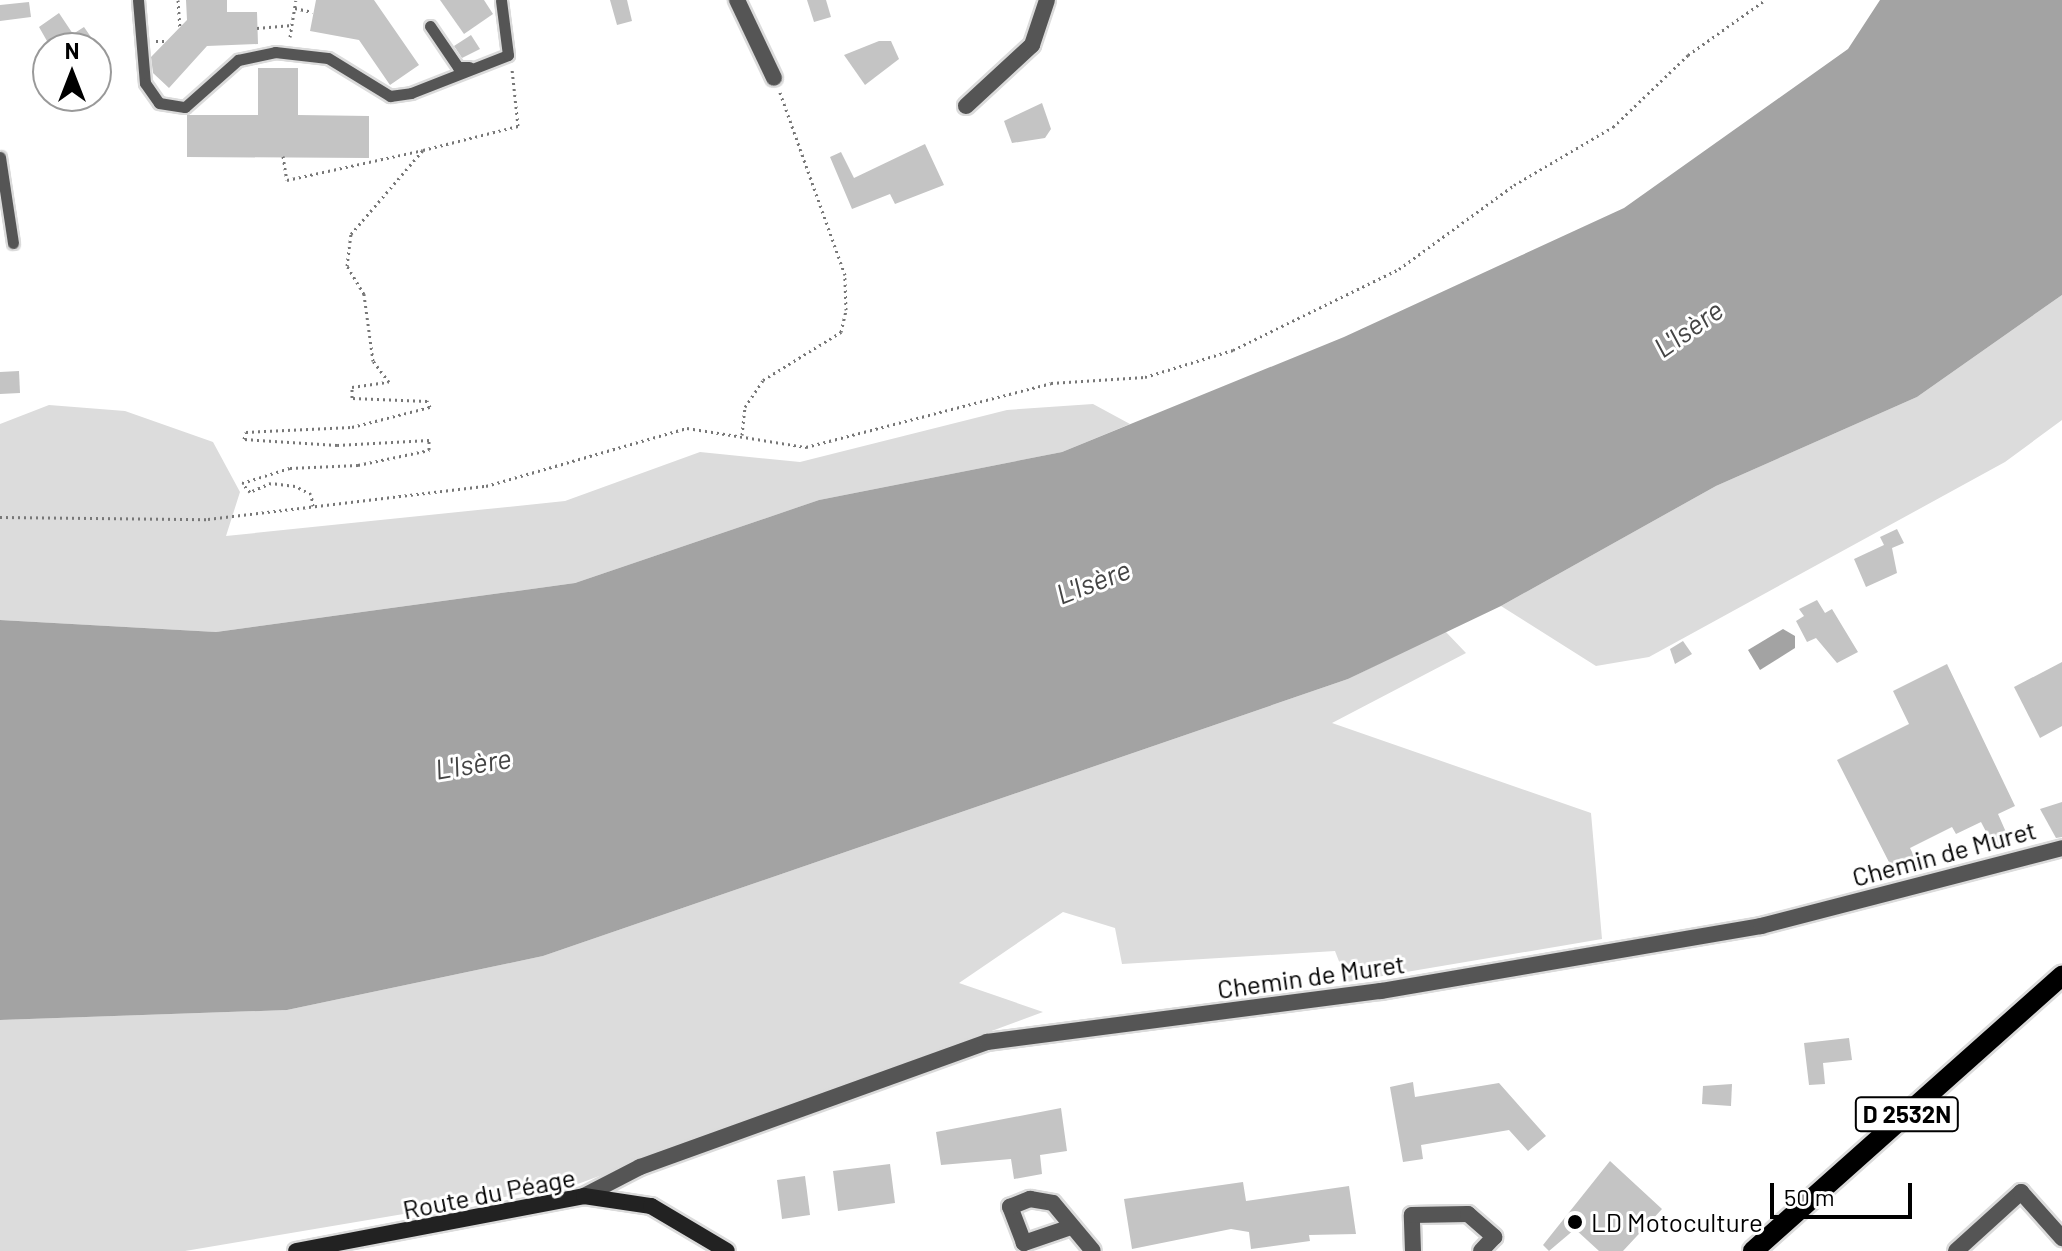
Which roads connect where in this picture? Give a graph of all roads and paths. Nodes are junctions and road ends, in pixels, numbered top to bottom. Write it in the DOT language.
graph roads {
  1 [pos="138,0"];
  2 [pos="178,0"];
  3 [pos="296,0"];
  4 [pos="501,0"];
  5 [pos="737,0"];
  6 [pos="1047,0"];
  7 [pos="1765,0"];
  8 [pos="295,8"];
  9 [pos="313,12"];
  10 [pos="292,25"];
  11 [pos="430,26"];
  12 [pos="180,27"];
  13 [pos="257,28"];
  14 [pos="287,53"];
  15 [pos="508,55"];
  16 [pos="473,67"];
  17 [pos="774,78"];
  18 [pos="966,106"];
  19 [pos="423,150"];
  20 [pos="283,156"];
  21 [pos="0,157"];
  22 [pos="13,243"];
  23 [pos="742,435"];
  24 [pos="313,506"];
  25 [pos="0,517"];
  26 [pos="2062,848"];
  27 [pos="2062,976"];
  28 [pos="584,1196"];
  29 [pos="1071,1227"];
  30 [pos="2062,1238"];
  31 [pos="296,1251"];
  32 [pos="727,1251"];
  33 [pos="1093,1251"];
  34 [pos="1413,1251"];
  35 [pos="1481,1251"];
  36 [pos="1753,1251"];
  37 [pos="1956,1251"];
  1 -- 14 [label="lane"];
  2 -- 12 [label="path"];
  3 -- 8 [label="path"];
  4 -- 15 [label="lane"];
  5 -- 17 [label="street"];
  6 -- 18 [label="street"];
  7 -- 23 [label="path"];
  8 -- 9 [label="path"];
  8 -- 10 [label="path"];
  10 -- 13 [label="path"];
  10 -- 14 [label="path"];
  11 -- 16 [label="lane"];
  14 -- 16 [label="lane"];
  15 -- 16 [label="lane"];
  15 -- 19 [label="path"];
  17 -- 23 [label="path"];
  19 -- 20 [label="path"];
  19 -- 24 [label="path"];
  21 -- 22 [label="lane"];
  23 -- 24 [label="path"];
  24 -- 25 [label="path"];
  26 -- 28 [label="street, Chemin de Muret"];
  27 -- 36 [label="main road, D 2532N"];
  28 -- 31 [label="street, Route du Péage"];
  28 -- 32 [label="street, Route du Péage"];
  29 -- 33 [label="street"];
  30 -- 37 [label="street"];
  34 -- 35 [label="street"];
}
